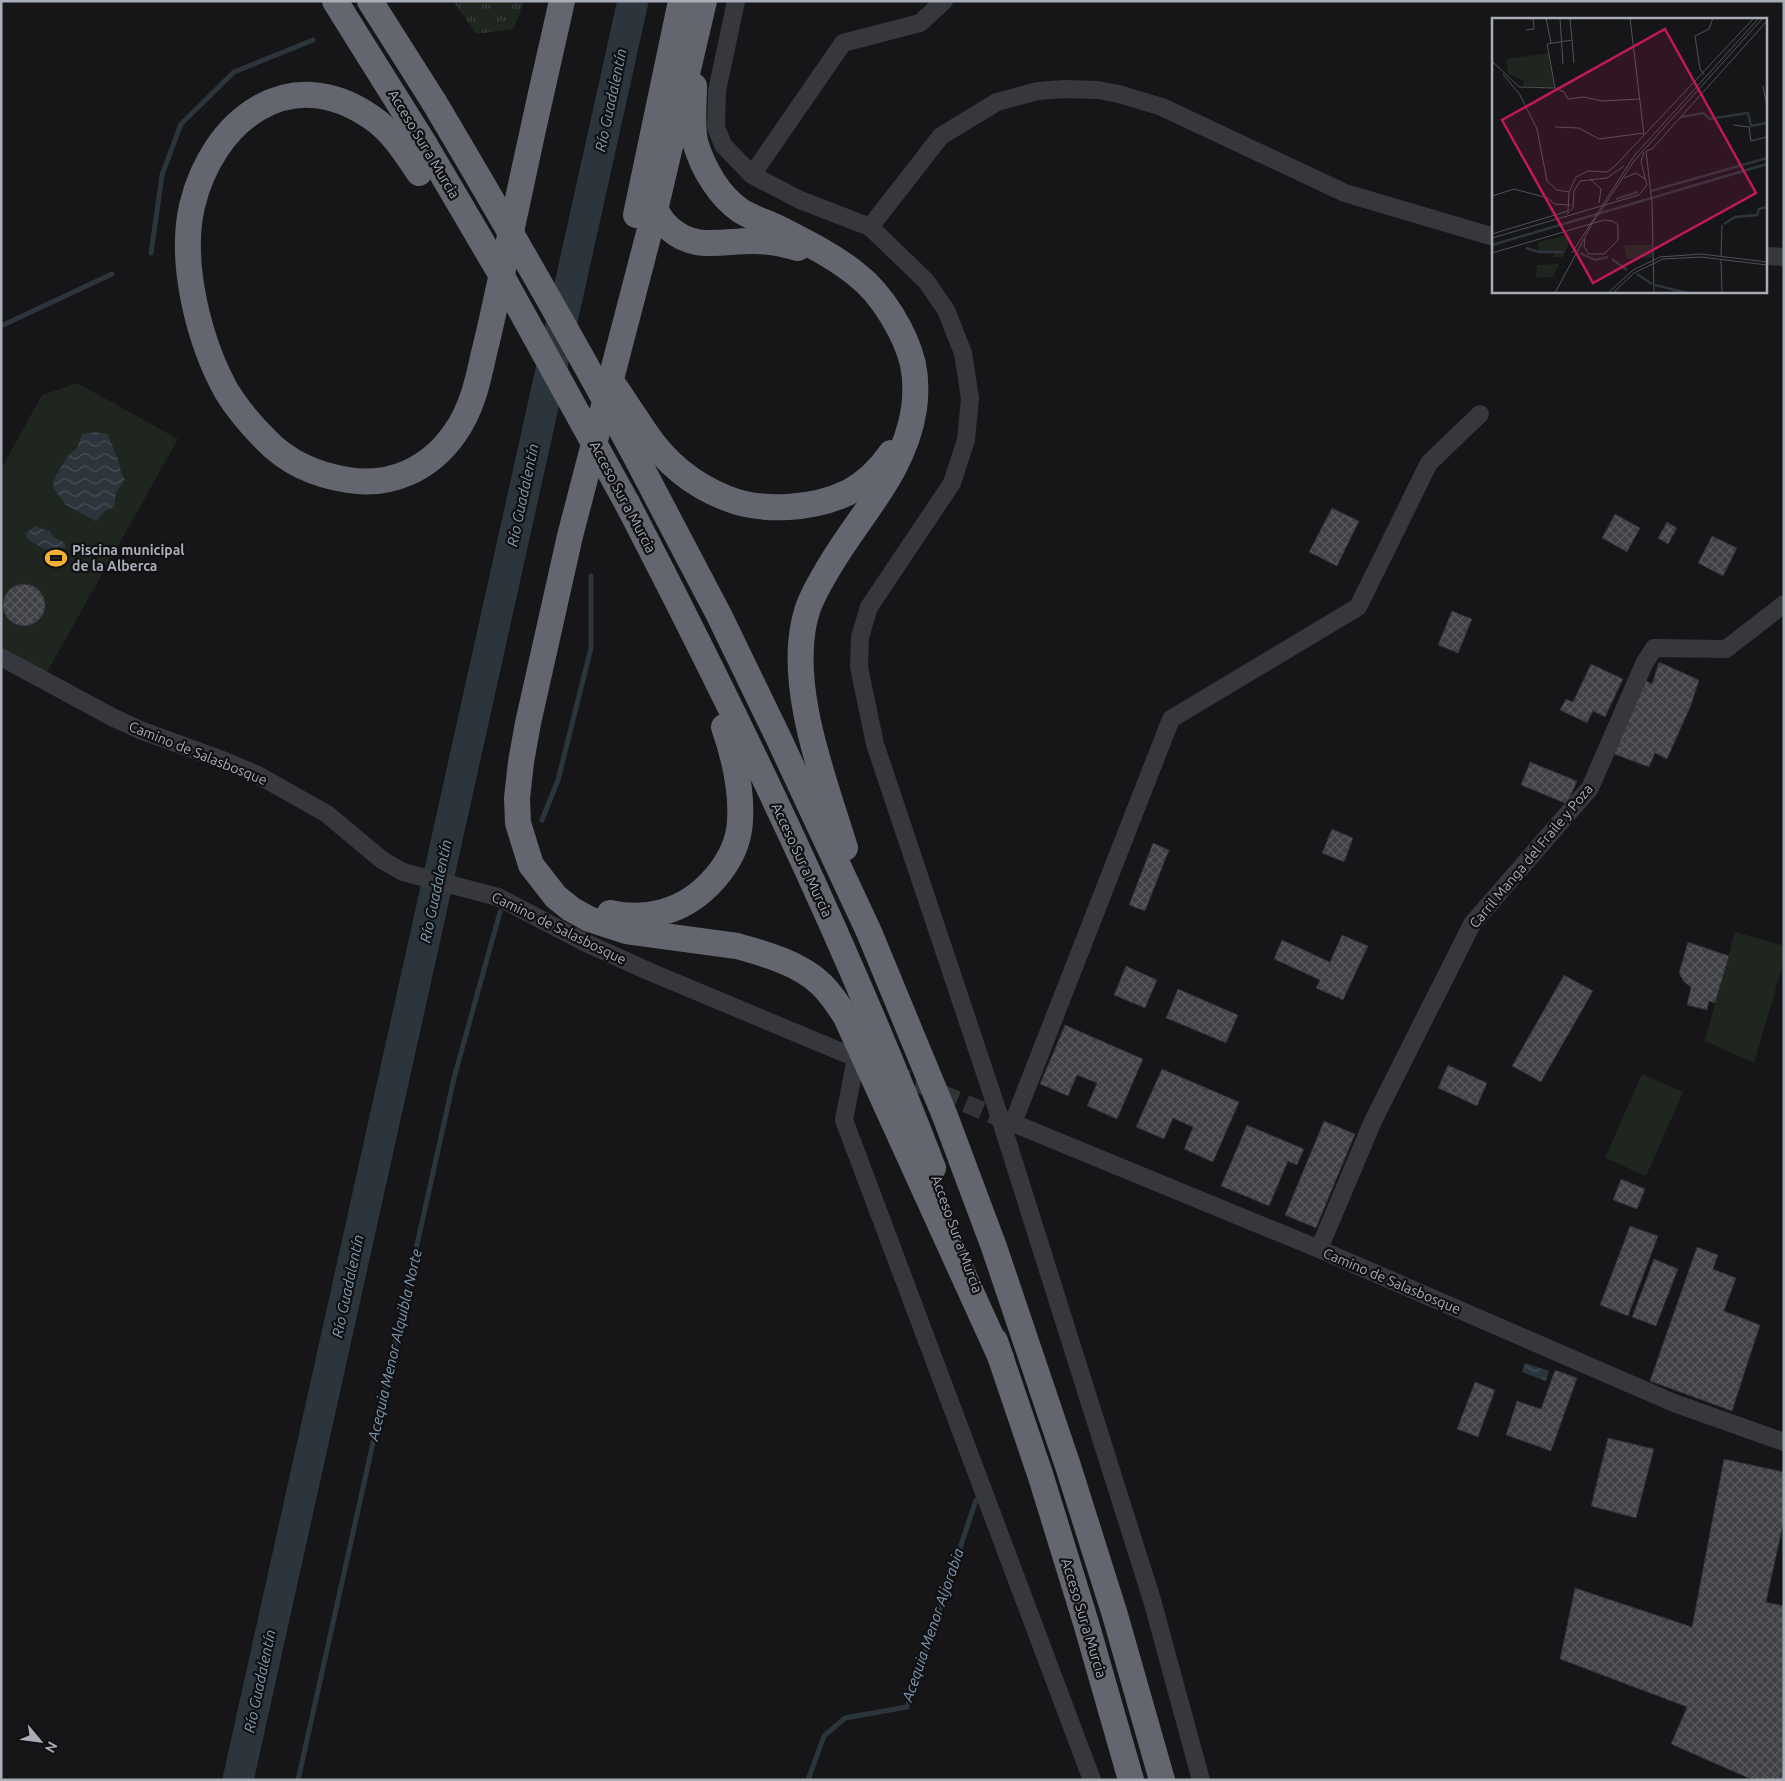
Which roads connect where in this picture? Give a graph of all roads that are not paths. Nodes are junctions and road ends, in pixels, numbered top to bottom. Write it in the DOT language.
graph roads {
  1 [pos="336,1"];
  2 [pos="370,1"];
  3 [pos="562,1"];
  4 [pos="681,1"];
  5 [pos="704,1"];
  6 [pos="736,1"];
  7 [pos="944,1"];
  8 [pos="752,175"];
  9 [pos="655,210"];
  10 [pos="870,227"];
  11 [pos="1492,236"];
  12 [pos="1768,256"];
  13 [pos="1784,257"];
  14 [pos="834,259"];
  15 [pos="527,260"];
  16 [pos="567,392"];
  17 [pos="914,403"];
  18 [pos="1480,414"];
  19 [pos="570,536"];
  20 [pos="668,582"];
  21 [pos="1784,604"];
  22 [pos="1,657"];
  23 [pos="531,865"];
  24 [pos="869,932"];
  25 [pos="1006,1121"];
  26 [pos="1318,1249"];
  27 [pos="1001,1358"];
  28 [pos="1784,1442"];
  29 [pos="1092,1780"];
  30 [pos="1131,1780"];
  31 [pos="1162,1780"];
  32 [pos="1201,1780"];
  1 -- 16 [label="highway, Acceso Sur a Murcia, bridge"];
  2 -- 15 [label="highway, bridge"];
  3 -- 16 [label="highway, bridge"];
  4 -- 9 [label="highway"];
  4 -- 19 [label="highway"];
  5 -- 9 [label="highway"];
  5 -- 14 [label="highway"];
  6 -- 8 [label="street"];
  7 -- 8 [label="street"];
  8 -- 10 [label="street"];
  9 -- 14 [label="highway"];
  9 -- 19 [label="highway"];
  10 -- 11 [label="street"];
  10 -- 25 [label="street"];
  12 -- 13 [label="street"];
  14 -- 17 [label="highway"];
  15 -- 17 [label="highway, bridge"];
  15 -- 24 [label="highway, bridge"];
  16 -- 20 [label="highway, Acceso Sur a Murcia, bridge"];
  17 -- 24 [label="highway"];
  18 -- 25 [label="street"];
  19 -- 23 [label="highway"];
  20 -- 23 [label="highway"];
  20 -- 27 [label="highway, Acceso Sur a Murcia"];
  21 -- 26 [label="street, Carril Manga del Fraile y Poza"];
  22 -- 29 [label="street, Camino de Salasbosque"];
  23 -- 27 [label="highway"];
  24 -- 31 [label="highway"];
  25 -- 26 [label="street, Camino de Salasbosque"];
  25 -- 32 [label="street"];
  26 -- 28 [label="street, Camino de Salasbosque"];
  27 -- 30 [label="highway, Acceso Sur a Murcia"];
}
